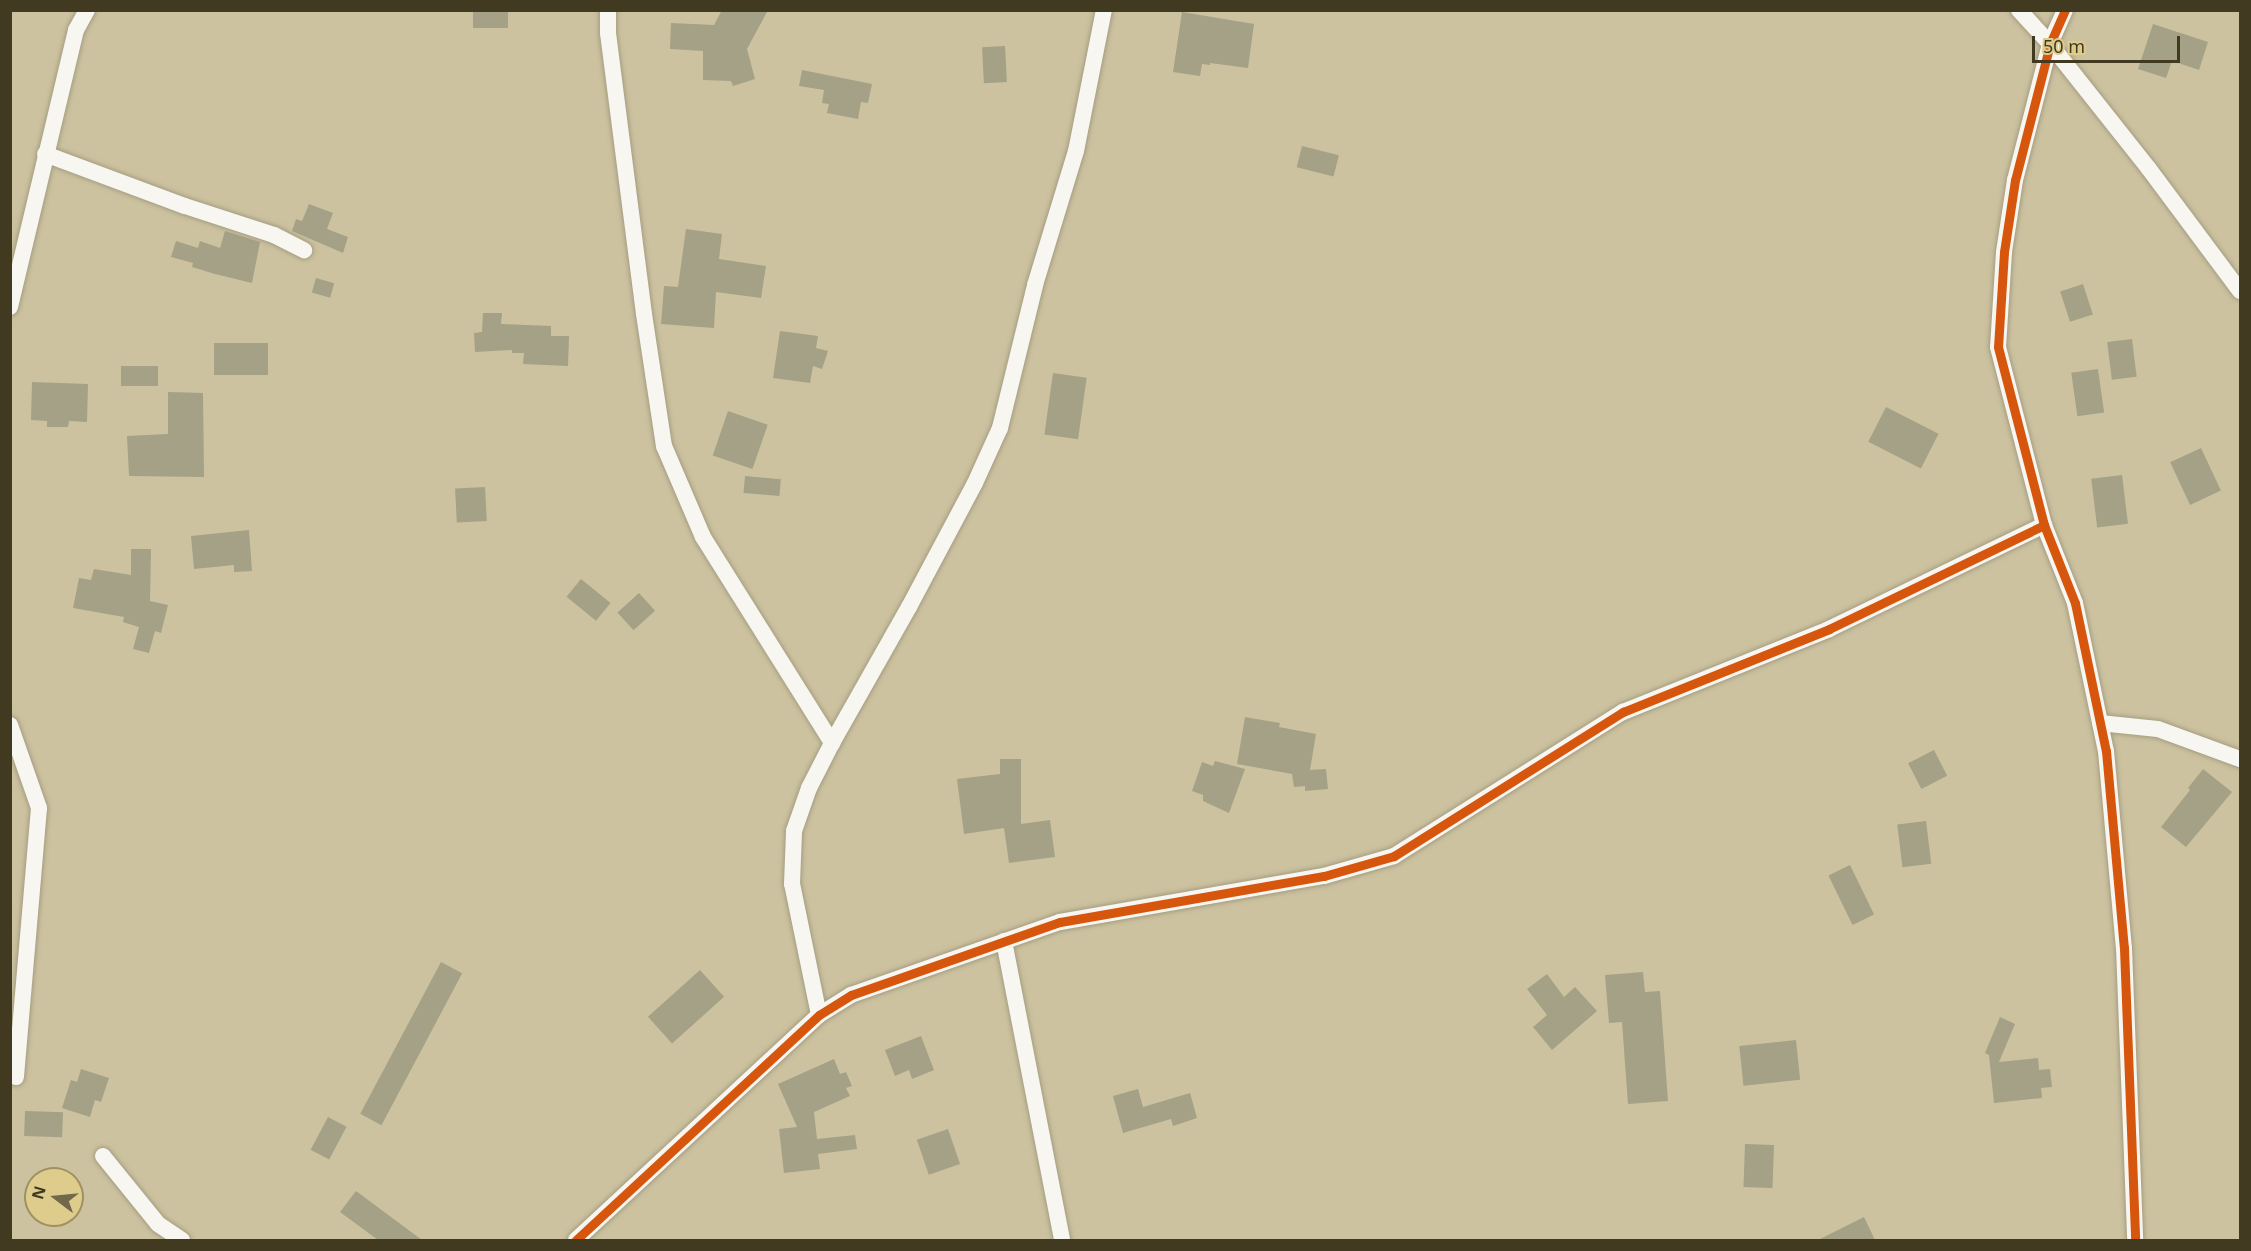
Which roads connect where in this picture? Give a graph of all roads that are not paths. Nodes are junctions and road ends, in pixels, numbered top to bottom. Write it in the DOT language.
graph roads {
  1 [pos="87,10"];
  2 [pos="608,10"];
  3 [pos="1104,10"];
  4 [pos="2019,10"];
  5 [pos="2065,10"];
  6 [pos="2050,44"];
  7 [pos="45,154"];
  8 [pos="304,250"];
  9 [pos="2241,291"];
  10 [pos="10,307"];
  11 [pos="2044,525"];
  12 [pos="2100,723"];
  13 [pos="10,725"];
  14 [pos="832,743"];
  15 [pos="2241,759"];
  16 [pos="1004,941"];
  17 [pos="819,1015"];
  18 [pos="15,1077"];
  19 [pos="104,1156"];
  20 [pos="182,1240"];
  21 [pos="576,1240"];
  22 [pos="1062,1240"];
  23 [pos="2134,1240"];
  1 -- 7 [label="street"];
  2 -- 14 [label="street"];
  3 -- 14 [label="street"];
  4 -- 6 [label="street"];
  5 -- 6 [label="street"];
  6 -- 9 [label="street"];
  6 -- 11 [label="street"];
  7 -- 8 [label="street"];
  7 -- 10 [label="street"];
  11 -- 12 [label="street"];
  11 -- 16 [label="street"];
  12 -- 15 [label="street"];
  12 -- 23 [label="street"];
  13 -- 18 [label="street"];
  14 -- 17 [label="street"];
  16 -- 17 [label="street"];
  16 -- 22 [label="street"];
  17 -- 21 [label="street"];
  19 -- 20 [label="street"];
}
